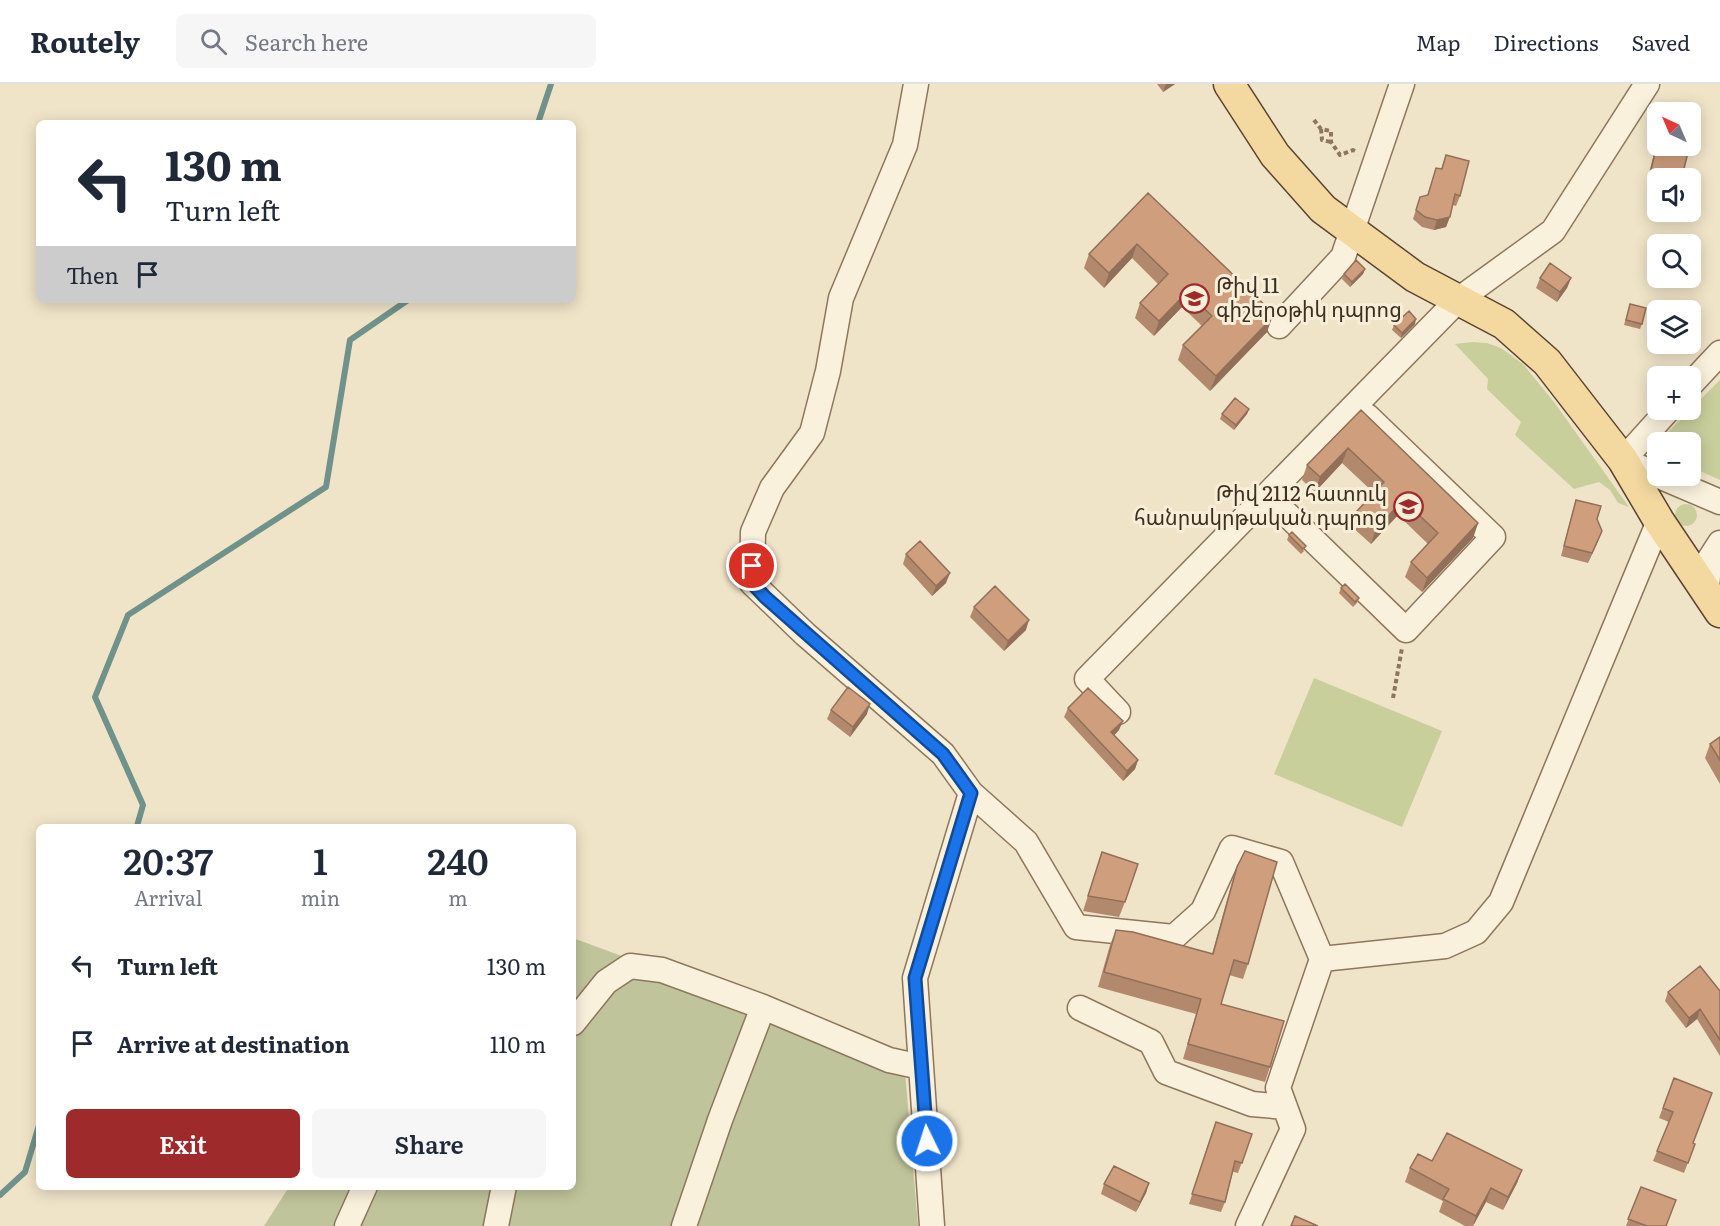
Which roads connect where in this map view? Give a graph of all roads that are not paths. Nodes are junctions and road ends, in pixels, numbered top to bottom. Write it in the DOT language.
graph roads {
  1 [pos="916,84"];
  2 [pos="1229,84"];
  3 [pos="1401,84"];
  4 [pos="1647,84"];
  5 [pos="1353,232"];
  6 [pos="1458,300"];
  7 [pos="1279,326"];
  8 [pos="1720,353"];
  9 [pos="1701,373"];
  10 [pos="1354,404"];
  11 [pos="1659,420"];
  12 [pos="1623,460"];
  13 [pos="1647,470"];
  14 [pos="1683,486"];
  15 [pos="1267,495"];
  16 [pos="1720,502"];
  17 [pos="1659,521"];
  18 [pos="1720,543"];
  19 [pos="1713,602"];
  20 [pos="1118,712"];
  21 [pos="971,793"];
  22 [pos="1322,959"];
  23 [pos="763,1007"];
  24 [pos="1080,1008"];
  25 [pos="576,1019"];
  26 [pos="921,1067"];
  27 [pos="1285,1107"];
  28 [pos="363,1190"];
  29 [pos="503,1190"];
  30 [pos="347,1226"];
  31 [pos="496,1226"];
  32 [pos="684,1226"];
  33 [pos="932,1226"];
  34 [pos="1248,1226"];
  1 -- 21 [label="street"];
  2 -- 5 [label="main road"];
  3 -- 5 [label="street"];
  4 -- 6 [label="street"];
  5 -- 6 [label="main road"];
  5 -- 7 [label="street"];
  6 -- 10 [label="street"];
  6 -- 12 [label="main road"];
  8 -- 9 [label="street"];
  10 -- 15 [label="street"];
  10 -- 15 [label="street"];
  11 -- 12 [label="street"];
  12 -- 13 [label="street"];
  12 -- 17 [label="main road"];
  14 -- 16 [label="street"];
  15 -- 20 [label="street"];
  17 -- 19 [label="main road"];
  17 -- 22 [label="street"];
  18 -- 19 [label="street"];
  21 -- 22 [label="street"];
  21 -- 26 [label="street"];
  22 -- 27 [label="street"];
  23 -- 25 [label="street"];
  23 -- 26 [label="street"];
  23 -- 32 [label="street"];
  24 -- 27 [label="street"];
  26 -- 33 [label="street"];
  27 -- 34 [label="street"];
  28 -- 30 [label="street"];
  29 -- 31 [label="street"];
}
